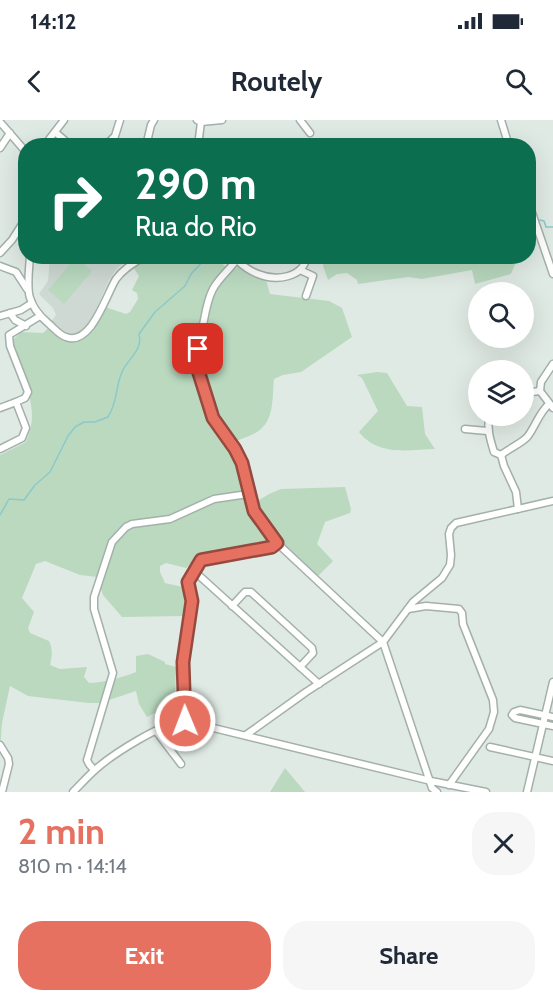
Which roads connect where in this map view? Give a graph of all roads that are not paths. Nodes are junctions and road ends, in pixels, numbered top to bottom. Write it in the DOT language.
graph roads {
  1 [pos="64,120"];
  2 [pos="120,120"];
  3 [pos="154,120"];
  4 [pos="222,120"];
  5 [pos="300,120"];
  6 [pos="501,120"];
  7 [pos="199,121"];
  8 [pos="210,121"];
  9 [pos="0,122"];
  10 [pos="55,132"];
  11 [pos="9,133"];
  12 [pos="310,133"];
  13 [pos="50,138"];
  14 [pos="62,138"];
  15 [pos="113,138"];
  16 [pos="148,138"];
  17 [pos="198,138"];
  18 [pos="507,138"];
  19 [pos="18,143"];
  20 [pos="0,148"];
  21 [pos="536,225"];
  22 [pos="18,231"];
  23 [pos="0,253"];
  24 [pos="546,256"];
  25 [pos="29,264"];
  26 [pos="134,264"];
  27 [pos="233,264"];
  28 [pos="246,264"];
  29 [pos="304,264"];
  30 [pos="0,266"];
  31 [pos="553,266"];
  32 [pos="300,270"];
  33 [pos="553,274"];
  34 [pos="27,289"];
  35 [pos="306,296"];
  36 [pos="32,303"];
  37 [pos="10,313"];
  38 [pos="0,316"];
  39 [pos="40,316"];
  40 [pos="26,326"];
  41 [pos="553,364"];
  42 [pos="540,391"];
  43 [pos="534,392"];
  44 [pos="16,402"];
  45 [pos="551,406"];
  46 [pos="0,408"];
  47 [pos="488,426"];
  48 [pos="465,429"];
  49 [pos="487,431"];
  50 [pos="0,449"];
  51 [pos="501,455"];
  52 [pos="248,494"];
  53 [pos="553,501"];
  54 [pos="518,509"];
  55 [pos="277,543"];
  56 [pos="194,571"];
  57 [pos="426,591"];
  58 [pos="232,606"];
  59 [pos="432,606"];
  60 [pos="408,609"];
  61 [pos="383,642"];
  62 [pos="300,667"];
  63 [pos="553,682"];
  64 [pos="319,684"];
  65 [pos="545,716"];
  66 [pos="553,717"];
  67 [pos="185,721"];
  68 [pos="543,724"];
  69 [pos="553,726"];
  70 [pos="156,731"];
  71 [pos="246,735"];
  72 [pos="0,744"];
  73 [pos="490,747"];
  74 [pos="535,757"];
  75 [pos="553,761"];
  76 [pos="181,764"];
  77 [pos="94,770"];
  78 [pos="430,781"];
  79 [pos="449,785"];
  80 [pos="2,792"];
  81 [pos="73,792"];
  82 [pos="436,792"];
  83 [pos="486,792"];
  84 [pos="527,792"];
  1 -- 10 [label="street"];
  2 -- 15 [label="street"];
  3 -- 16 [label="street"];
  4 -- 8 [label="street"];
  5 -- 12 [label="street"];
  6 -- 18 [label="street"];
  7 -- 8 [label="street"];
  7 -- 17 [label="street"];
  9 -- 11 [label="street"];
  10 -- 13 [label="street"];
  10 -- 14 [label="street"];
  11 -- 19 [label="street"];
  11 -- 20 [label="street"];
  21 -- 24 [label="street"];
  22 -- 23 [label="street"];
  24 -- 31 [label="street"];
  24 -- 33 [label="street"];
  25 -- 34 [label="street"];
  26 -- 39 [label="street"];
  27 -- 52 [label="street"];
  28 -- 32 [label="street"];
  29 -- 32 [label="street"];
  30 -- 34 [label="street"];
  32 -- 35 [label="street"];
  34 -- 36 [label="street"];
  36 -- 37 [label="street"];
  36 -- 39 [label="street"];
  37 -- 38 [label="street"];
  37 -- 40 [label="street"];
  39 -- 40 [label="street"];
  40 -- 44 [label="street"];
  41 -- 42 [label="street"];
  42 -- 43 [label="street"];
  42 -- 45 [label="street"];
  44 -- 46 [label="street"];
  44 -- 50 [label="street"];
  45 -- 51 [label="street"];
  47 -- 49 [label="street"];
  48 -- 49 [label="street"];
  49 -- 51 [label="street"];
  51 -- 54 [label="street"];
  52 -- 55 [label="street"];
  52 -- 77 [label="street"];
  53 -- 54 [label="street"];
  54 -- 57 [label="street"];
  55 -- 56 [label="street"];
  55 -- 61 [label="street"];
  56 -- 58 [label="street"];
  56 -- 67 [label="street"];
  57 -- 59 [label="street"];
  57 -- 60 [label="street"];
  58 -- 62 [label="street"];
  58 -- 62 [label="street"];
  59 -- 60 [label="street"];
  59 -- 79 [label="street"];
  60 -- 61 [label="street"];
  61 -- 64 [label="street"];
  61 -- 78 [label="street"];
  62 -- 64 [label="street"];
  63 -- 65 [label="street"];
  64 -- 71 [label="street"];
  65 -- 66 [label="street"];
  65 -- 68 [label="street"];
  65 -- 68 [label="street"];
  67 -- 70 [label="street"];
  67 -- 71 [label="street"];
  68 -- 69 [label="street"];
  68 -- 74 [label="street"];
  70 -- 76 [label="street"];
  70 -- 77 [label="street"];
  71 -- 78 [label="street"];
  72 -- 80 [label="street"];
  73 -- 74 [label="street"];
  74 -- 75 [label="street"];
  74 -- 84 [label="street"];
  77 -- 81 [label="street"];
  78 -- 79 [label="street"];
  78 -- 82 [label="street"];
  79 -- 83 [label="street"];
}
